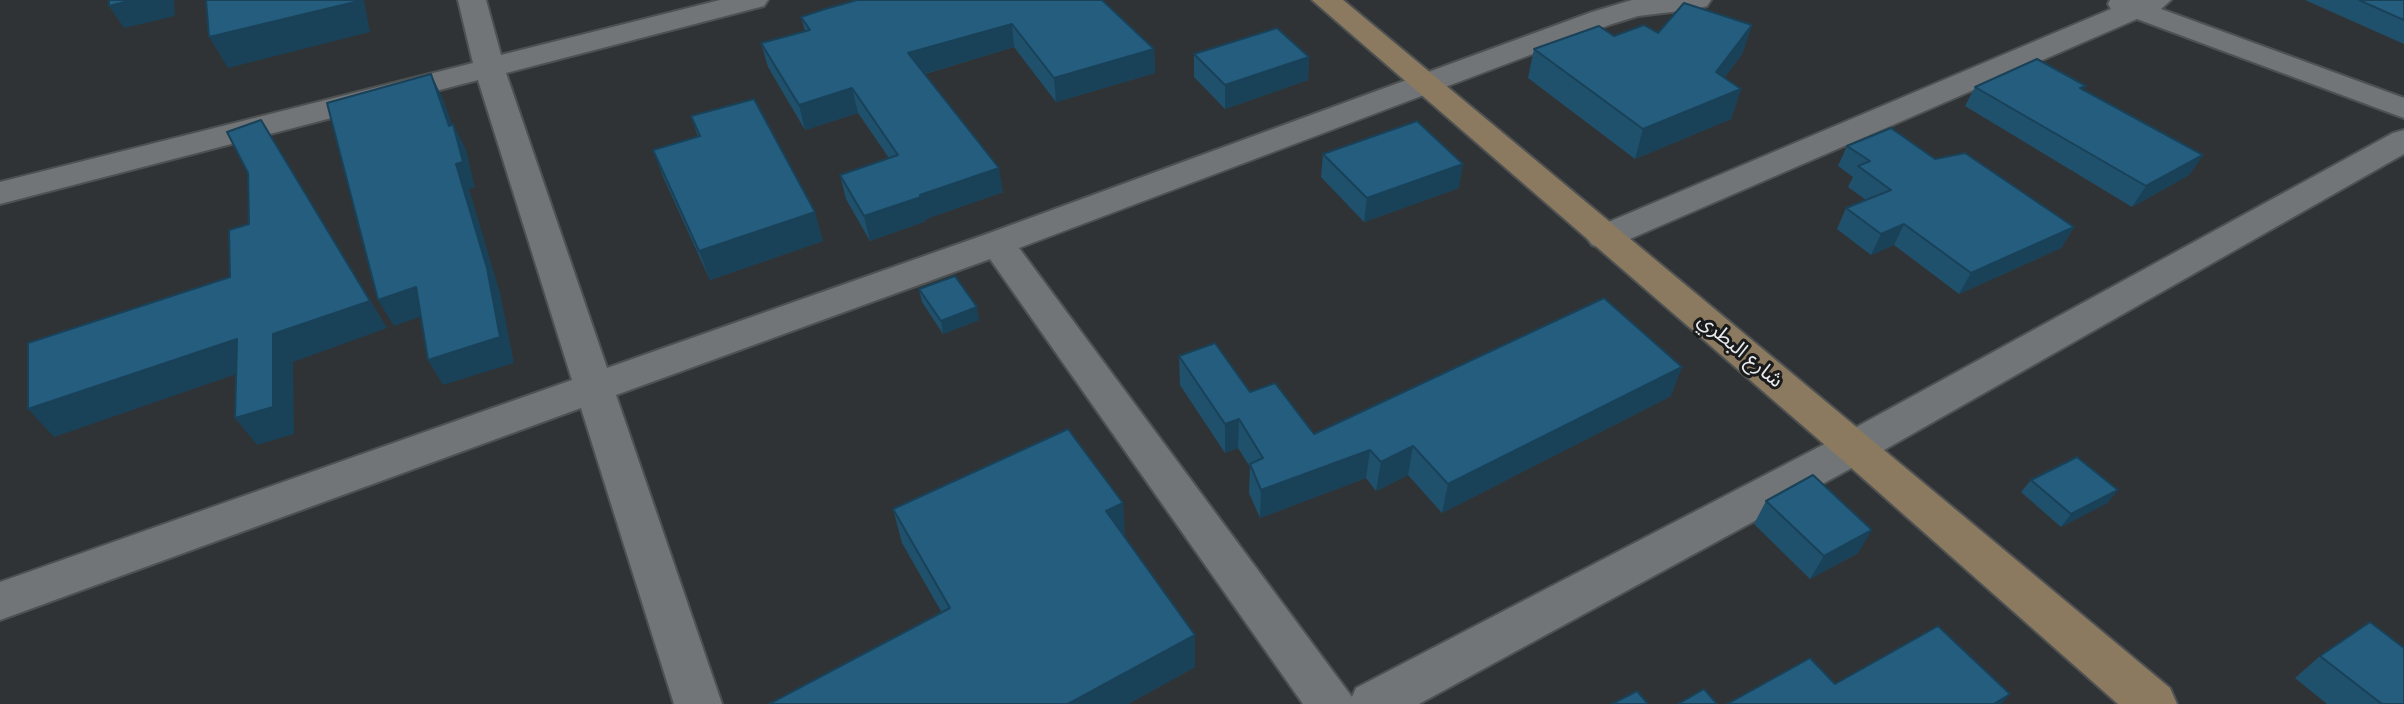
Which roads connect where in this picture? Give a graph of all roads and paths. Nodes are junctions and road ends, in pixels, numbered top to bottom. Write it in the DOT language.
graph roads {
  1 [pos="472,0"];
  2 [pos="754,0"];
  3 [pos="1326,0"];
  4 [pos="1697,0"];
  5 [pos="2134,3"];
  6 [pos="489,68"];
  7 [pos="1422,83"];
  8 [pos="2404,109"];
  9 [pos="2404,140"];
  10 [pos="0,193"];
  11 [pos="1604,237"];
  12 [pos="997,243"];
  13 [pos="595,385"];
  14 [pos="1854,447"];
  15 [pos="0,601"];
  16 [pos="698,704"];
  17 [pos="1331,704"];
  18 [pos="1373,704"];
  19 [pos="2153,704"];
  1 -- 6 [label="street"];
  2 -- 6 [label="street"];
  3 -- 7 [label="main road, شارع البطري"];
  4 -- 7 [label="street"];
  5 -- 8 [label="street"];
  5 -- 11 [label="street"];
  6 -- 10 [label="street"];
  6 -- 13 [label="street"];
  7 -- 11 [label="main road, شارع البطري"];
  7 -- 12 [label="street"];
  9 -- 14 [label="street"];
  11 -- 14 [label="main road, شارع البطري"];
  12 -- 13 [label="street"];
  12 -- 17 [label="street"];
  13 -- 15 [label="street"];
  13 -- 16 [label="street"];
  14 -- 18 [label="street"];
  14 -- 19 [label="main road, شارع البطري"];
}
